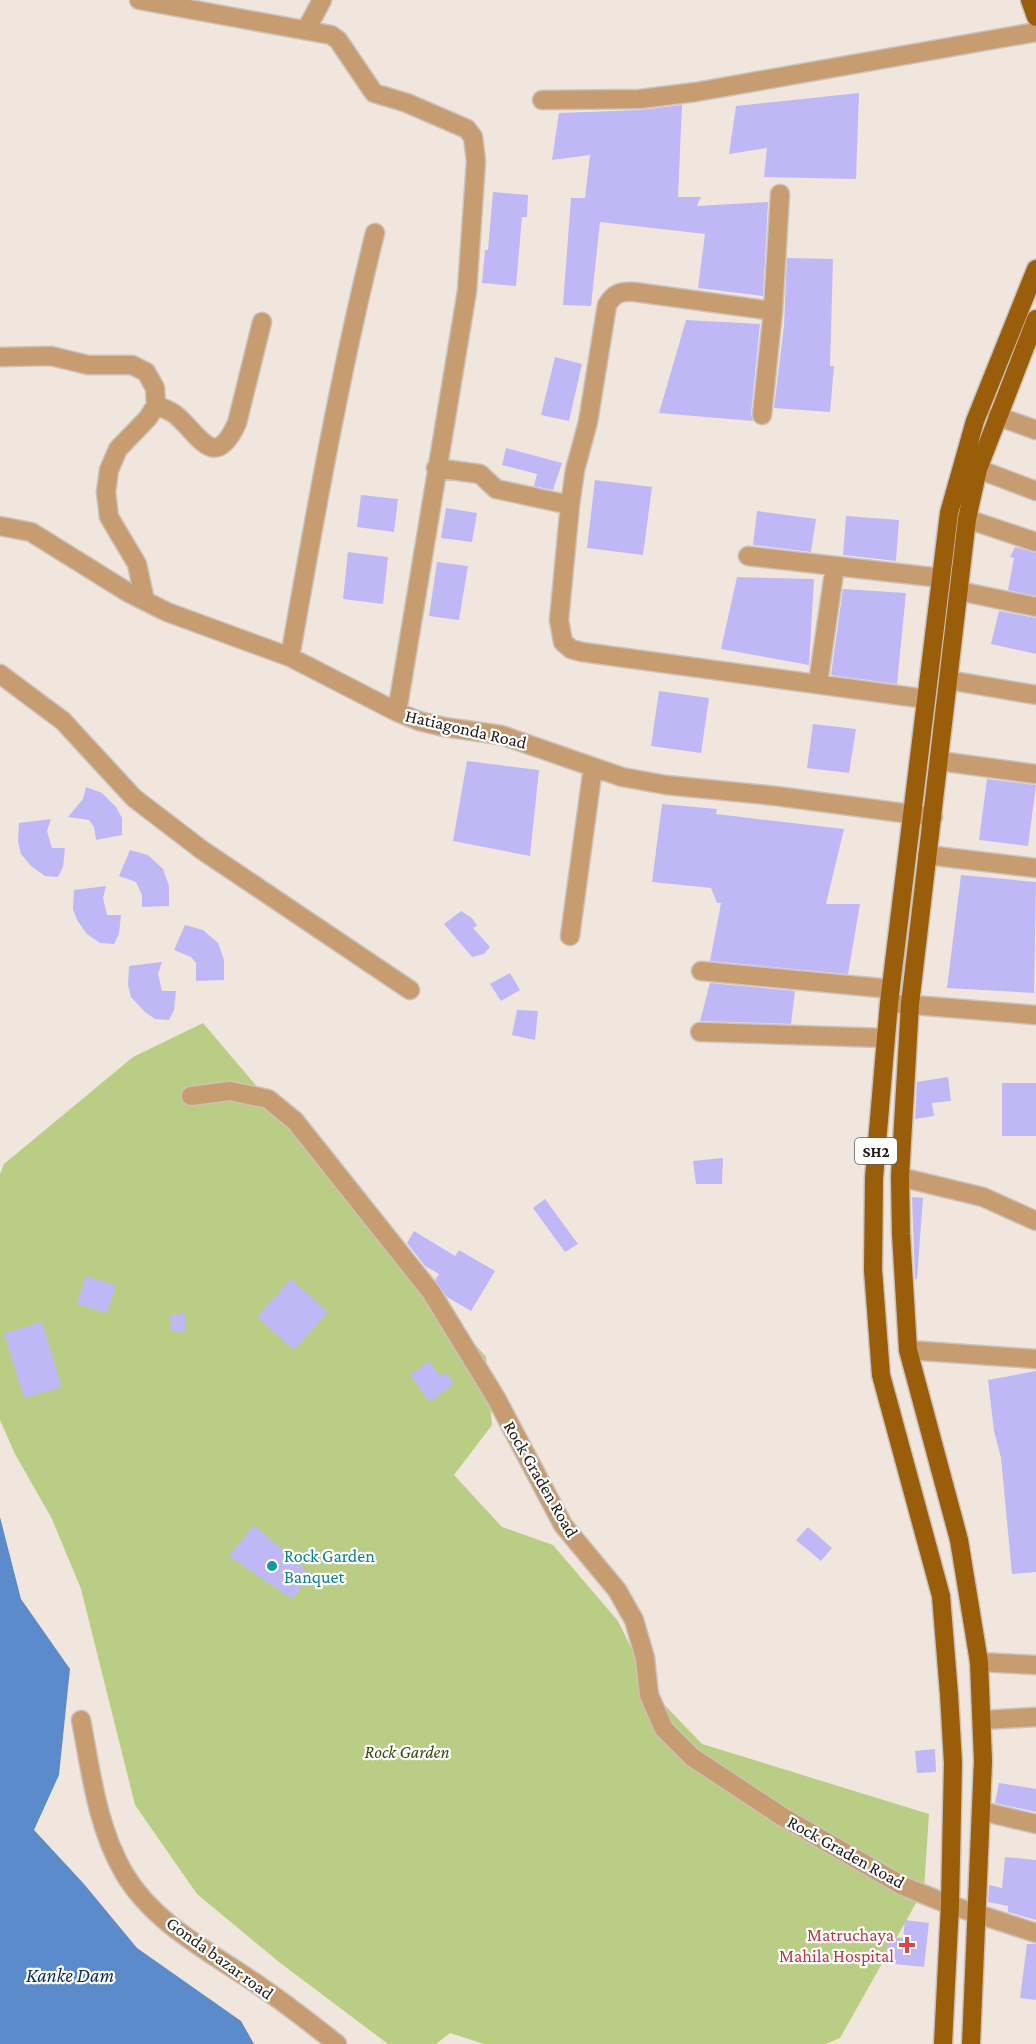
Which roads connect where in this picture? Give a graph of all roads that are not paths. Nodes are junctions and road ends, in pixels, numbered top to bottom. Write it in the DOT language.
graph roads {
  1 [pos="139,0"];
  2 [pos="322,0"];
  3 [pos="1030,0"];
  4 [pos="1036,17"];
  5 [pos="306,30"];
  6 [pos="1036,32"];
  7 [pos="542,100"];
  8 [pos="780,194"];
  9 [pos="375,233"];
  10 [pos="1036,269"];
  11 [pos="773,311"];
  12 [pos="1036,319"];
  13 [pos="262,322"];
  14 [pos="0,357"];
  15 [pos="156,405"];
  16 [pos="762,416"];
  17 [pos="997,416"];
  18 [pos="1036,430"];
  19 [pos="436,468"];
  20 [pos="978,469"];
  21 [pos="1036,491"];
  22 [pos="570,505"];
  23 [pos="967,519"];
  24 [pos="0,526"];
  25 [pos="1036,542"];
  26 [pos="748,556"];
  27 [pos="835,566"];
  28 [pos="941,578"];
  29 [pos="959,591"];
  30 [pos="145,601"];
  31 [pos="1036,607"];
  32 [pos="290,657"];
  33 [pos="0,674"];
  34 [pos="948,680"];
  35 [pos="818,683"];
  36 [pos="1036,695"];
  37 [pos="926,699"];
  38 [pos="397,712"];
  39 [pos="939,761"];
  40 [pos="592,767"];
  41 [pos="1036,774"];
  42 [pos="912,814"];
  43 [pos="933,818"];
  44 [pos="927,855"];
  45 [pos="1036,868"];
  46 [pos="570,936"];
  47 [pos="701,971"];
  48 [pos="410,990"];
  49 [pos="890,996"];
  50 [pos="910,1004"];
  51 [pos="1036,1015"];
  52 [pos="700,1032"];
  53 [pos="885,1038"];
  54 [pos="191,1095"];
  55 [pos="900,1177"];
  56 [pos="1036,1221"];
  57 [pos="908,1350"];
  58 [pos="1036,1359"];
  59 [pos="979,1662"];
  60 [pos="1036,1665"];
  61 [pos="1036,1717"];
  62 [pos="81,1720"];
  63 [pos="983,1720"];
  64 [pos="981,1811"];
  65 [pos="1036,1824"];
  66 [pos="950,1905"];
  67 [pos="975,1912"];
  68 [pos="1036,1933"];
  69 [pos="337,2044"];
  70 [pos="943,2044"];
  71 [pos="971,2044"];
  1 -- 5 [label="street"];
  2 -- 5 [label="street"];
  3 -- 4 [label="main road"];
  5 -- 19 [label="street"];
  6 -- 7 [label="street"];
  8 -- 11 [label="street"];
  9 -- 32 [label="street"];
  10 -- 28 [label="main road, SH2"];
  11 -- 16 [label="street"];
  11 -- 22 [label="street"];
  12 -- 17 [label="main road, SH2"];
  13 -- 15 [label="street"];
  14 -- 15 [label="street"];
  15 -- 30 [label="street"];
  17 -- 18 [label="street"];
  17 -- 20 [label="main road, SH2"];
  19 -- 22 [label="street"];
  19 -- 38 [label="street"];
  20 -- 21 [label="street"];
  20 -- 23 [label="main road, SH2"];
  22 -- 35 [label="street"];
  23 -- 25 [label="street"];
  23 -- 29 [label="main road, SH2"];
  24 -- 30 [label="street, Hatiagonda Road"];
  26 -- 27 [label="street"];
  27 -- 28 [label="street"];
  27 -- 35 [label="street"];
  28 -- 37 [label="main road, SH2"];
  29 -- 31 [label="street"];
  29 -- 34 [label="main road, SH2"];
  30 -- 32 [label="street, Hatiagonda Road"];
  32 -- 38 [label="street, Hatiagonda Road"];
  33 -- 48 [label="street"];
  34 -- 36 [label="street"];
  34 -- 39 [label="main road, SH2"];
  35 -- 37 [label="street"];
  37 -- 42 [label="main road, SH2"];
  38 -- 40 [label="street, Hatiagonda Road"];
  39 -- 41 [label="street"];
  39 -- 43 [label="main road, SH2"];
  40 -- 42 [label="street, Hatiagonda Road"];
  40 -- 46 [label="street"];
  42 -- 43 [label="street, Hatiagonda Road"];
  42 -- 49 [label="main road, SH2"];
  43 -- 44 [label="main road, SH2"];
  44 -- 45 [label="street"];
  44 -- 50 [label="main road, SH2"];
  47 -- 49 [label="street"];
  49 -- 50 [label="street"];
  49 -- 53 [label="main road, SH2"];
  50 -- 51 [label="street"];
  50 -- 55 [label="main road, SH2"];
  52 -- 53 [label="street"];
  53 -- 66 [label="main road, SH2"];
  54 -- 66 [label="street, Rock Graden Road"];
  55 -- 56 [label="street"];
  55 -- 57 [label="main road, SH2"];
  57 -- 58 [label="street"];
  57 -- 59 [label="main road, SH2"];
  59 -- 60 [label="street"];
  59 -- 63 [label="main road, SH2"];
  61 -- 63 [label="street"];
  62 -- 69 [label="street, Gonda bazar road"];
  63 -- 64 [label="main road, SH2"];
  64 -- 65 [label="street"];
  64 -- 67 [label="main road, SH2"];
  66 -- 67 [label="street, Rock Graden Road"];
  66 -- 70 [label="main road, SH2"];
  67 -- 68 [label="street, Rock Graden Road"];
  67 -- 71 [label="main road, SH2"];
}
